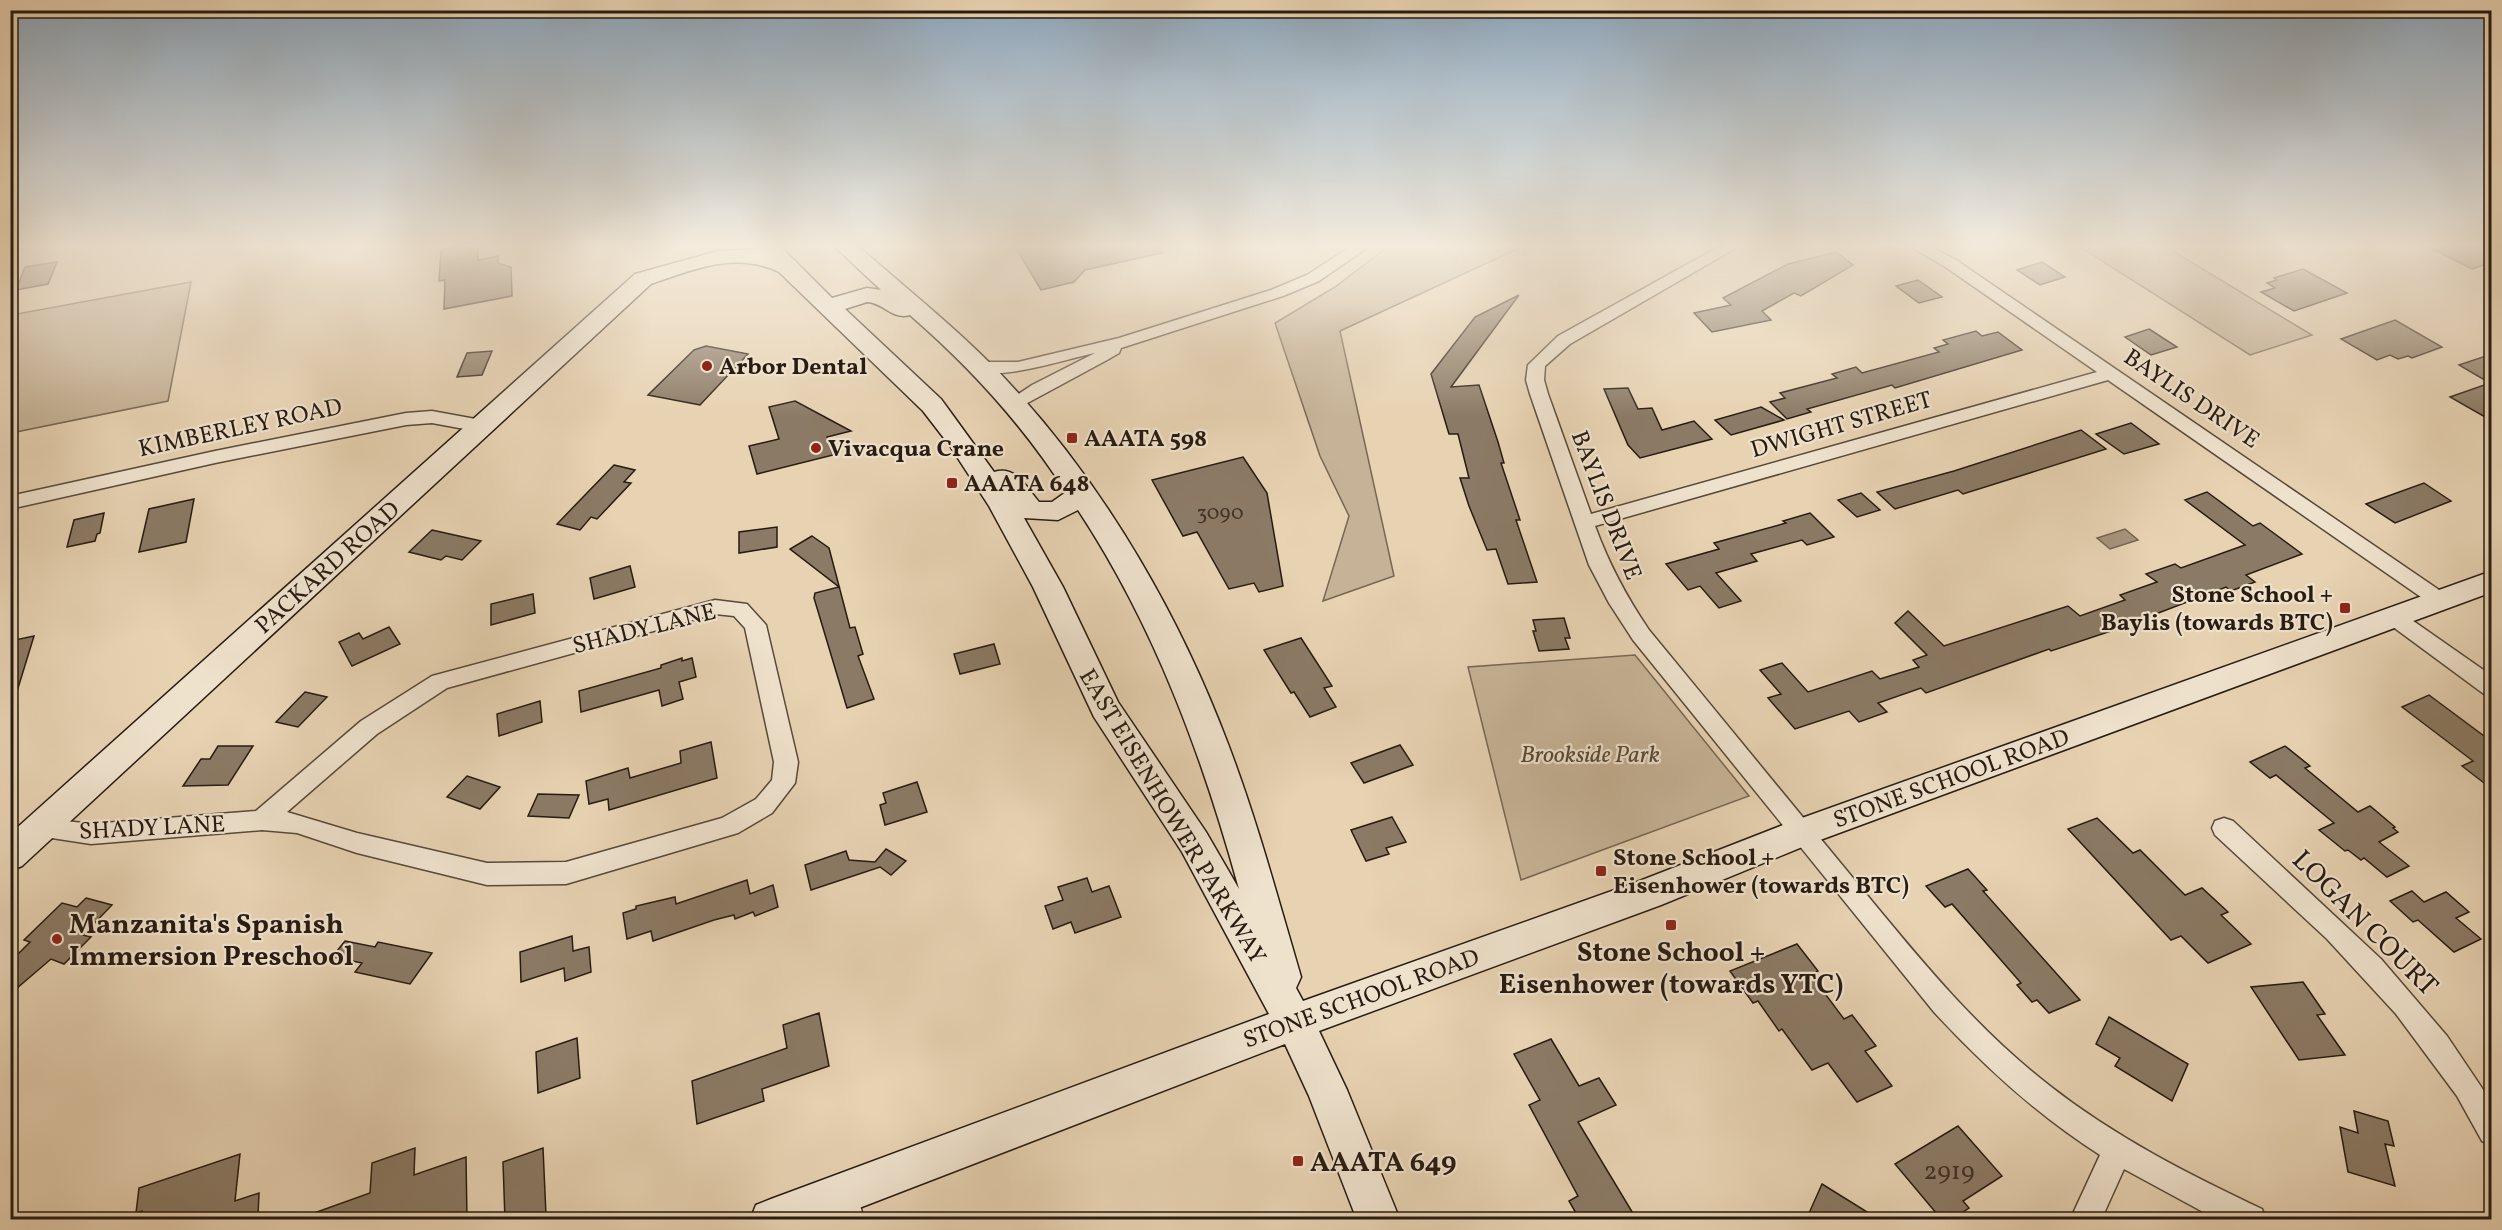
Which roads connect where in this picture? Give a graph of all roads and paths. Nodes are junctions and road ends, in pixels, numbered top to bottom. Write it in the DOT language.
graph roads {
  1 [pos="617,302"];
  2 [pos="824,302"];
  3 [pos="841,302"];
  4 [pos="892,302"];
  5 [pos="911,302"];
  6 [pos="1247,302"];
  7 [pos="1631,302"];
  8 [pos="2007,302"];
  9 [pos="829,307"];
  10 [pos="942,329"];
  11 [pos="1123,342"];
  12 [pos="981,367"];
  13 [pos="2111,374"];
  14 [pos="1014,403"];
  15 [pos="482,426"];
  16 [pos="959,440"];
  17 [pos="1082,494"];
  18 [pos="10,503"];
  19 [pos="1584,523"];
  20 [pos="2492,581"];
  21 [pos="2438,599"];
  22 [pos="2392,616"];
  23 [pos="2492,688"];
  24 [pos="262,820"];
  25 [pos="41,828"];
  26 [pos="2224,828"];
  27 [pos="1800,832"];
  28 [pos="10,856"];
  29 [pos="1295,1023"];
  30 [pos="2492,1131"];
  31 [pos="2118,1149"];
  32 [pos="846,1206"];
  33 [pos="1373,1218"];
  34 [pos="771,1220"];
  35 [pos="2085,1220"];
  36 [pos="2251,1220"];
  1 -- 15 [label="main road, PACKARD ROAD"];
  2 -- 9 [label="main road, EAST EISENHOWER PARKWAY"];
  3 -- 9 [label="main road"];
  4 -- 10 [label="main road"];
  5 -- 10 [label="main road, EAST EISENHOWER PARKWAY"];
  6 -- 11 [label="street"];
  7 -- 19 [label="street, BAYLIS DRIVE"];
  8 -- 13 [label="street, BAYLIS DRIVE"];
  9 -- 16 [label="main road, EAST EISENHOWER PARKWAY"];
  10 -- 12 [label="main road, EAST EISENHOWER PARKWAY"];
  11 -- 12 [label="street"];
  11 -- 14 [label="street"];
  12 -- 14 [label="main road, EAST EISENHOWER PARKWAY"];
  13 -- 19 [label="street, DWIGHT STREET"];
  13 -- 21 [label="street, BAYLIS DRIVE"];
  14 -- 17 [label="main road, EAST EISENHOWER PARKWAY"];
  15 -- 18 [label="street, KIMBERLEY ROAD"];
  15 -- 25 [label="main road, PACKARD ROAD"];
  16 -- 17 [label="main road"];
  16 -- 29 [label="main road, EAST EISENHOWER PARKWAY"];
  17 -- 29 [label="main road, EAST EISENHOWER PARKWAY"];
  19 -- 27 [label="street, BAYLIS DRIVE"];
  20 -- 21 [label="main road, STONE SCHOOL ROAD"];
  21 -- 22 [label="main road, STONE SCHOOL ROAD"];
  22 -- 23 [label="street"];
  22 -- 27 [label="main road, STONE SCHOOL ROAD"];
  24 -- 24 [label="street, SHADY LANE"];
  24 -- 25 [label="street, SHADY LANE"];
  25 -- 28 [label="main road, PACKARD ROAD"];
  26 -- 30 [label="street, LOGAN COURT"];
  27 -- 29 [label="main road, STONE SCHOOL ROAD"];
  27 -- 31 [label="street, BAYLIS DRIVE"];
  29 -- 32 [label="main road, STONE SCHOOL ROAD"];
  29 -- 33 [label="main road, EAST EISENHOWER PARKWAY"];
  31 -- 35 [label="street"];
  31 -- 36 [label="street, BAYLIS DRIVE"];
  32 -- 34 [label="main road, STONE SCHOOL ROAD"];
}
